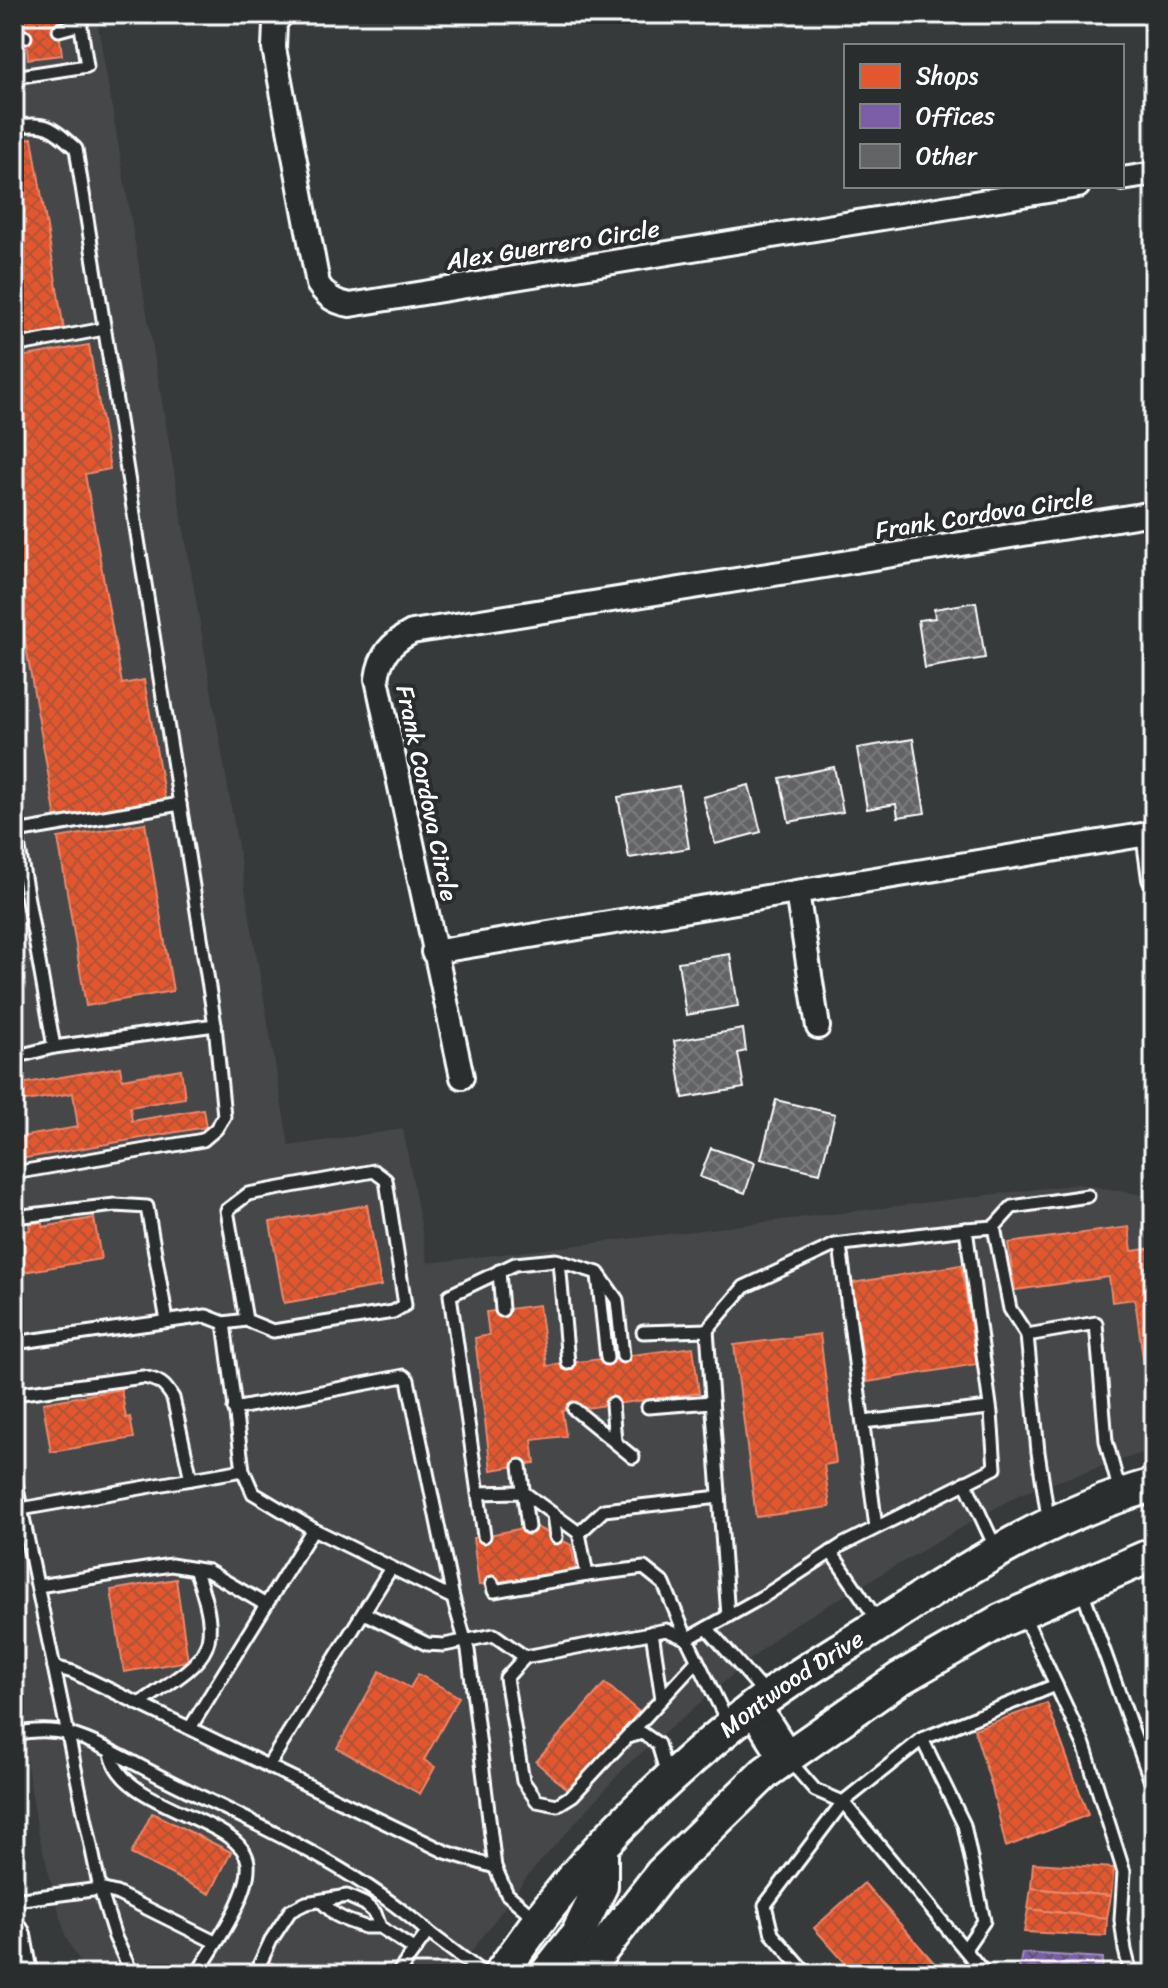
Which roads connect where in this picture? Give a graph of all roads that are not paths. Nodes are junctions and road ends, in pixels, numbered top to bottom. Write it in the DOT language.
graph roads {
  1 [pos="282,14"];
  2 [pos="80,19"];
  3 [pos="59,30"];
  4 [pos="14,77"];
  5 [pos="14,127"];
  6 [pos="1154,174"];
  7 [pos="1124,179"];
  8 [pos="1066,188"];
  9 [pos="104,329"];
  10 [pos="14,346"];
  11 [pos="1154,513"];
  12 [pos="180,804"];
  13 [pos="15,829"];
  14 [pos="1151,834"];
  15 [pos="1154,878"];
  16 [pos="797,892"];
  17 [pos="433,952"];
  18 [pos="215,1025"];
  19 [pos="818,1027"];
  20 [pos="54,1047"];
  21 [pos="14,1057"];
  22 [pos="462,1077"];
  23 [pos="14,1173"];
  24 [pos="1088,1196"];
  25 [pos="14,1217"];
  26 [pos="994,1227"];
  27 [pos="966,1229"];
  28 [pos="840,1245"];
  29 [pos="559,1261"];
  30 [pos="499,1271"];
  31 [pos="598,1273"];
  32 [pos="502,1310"];
  33 [pos="246,1320"];
  34 [pos="167,1321"];
  35 [pos="224,1323"];
  36 [pos="707,1330"];
  37 [pos="643,1332"];
  38 [pos="1027,1335"];
  39 [pos="14,1343"];
  40 [pos="623,1356"];
  41 [pos="607,1358"];
  42 [pos="568,1363"];
  43 [pos="14,1394"];
  44 [pos="712,1402"];
  45 [pos="612,1404"];
  46 [pos="648,1407"];
  47 [pos="989,1408"];
  48 [pos="234,1409"];
  49 [pos="574,1409"];
  50 [pos="863,1422"];
  51 [pos="615,1442"];
  52 [pos="633,1457"];
  53 [pos="520,1466"];
  54 [pos="243,1470"];
  55 [pos="14,1474"];
  56 [pos="191,1479"];
  57 [pos="965,1482"];
  58 [pos="1154,1485"];
  59 [pos="523,1492"];
  60 [pos="478,1493"];
  61 [pos="1121,1496"];
  62 [pos="719,1497"];
  63 [pos="21,1509"];
  64 [pos="553,1514"];
  65 [pos="1049,1525"];
  66 [pos="528,1527"];
  67 [pos="876,1527"];
  68 [pos="313,1529"];
  69 [pos="579,1533"];
  70 [pos="484,1536"];
  71 [pos="556,1537"];
  72 [pos="998,1551"];
  73 [pos="831,1552"];
  74 [pos="1154,1554"];
  75 [pos="391,1568"];
  76 [pos="195,1569"];
  77 [pos="587,1575"];
  78 [pos="492,1583"];
  79 [pos="38,1586"];
  80 [pos="1080,1586"];
  81 [pos="453,1598"];
  82 [pos="266,1605"];
  83 [pos="1022,1611"];
  84 [pos="364,1613"];
  85 [pos="728,1616"];
  86 [pos="880,1624"];
  87 [pos="707,1628"];
  88 [pos="652,1632"];
  89 [pos="687,1639"];
  90 [pos="466,1640"];
  91 [pos="525,1657"];
  92 [pos="697,1661"];
  93 [pos="54,1667"];
  94 [pos="1056,1685"];
  95 [pos="662,1699"];
  96 [pos="139,1704"];
  97 [pos="751,1710"];
  98 [pos="190,1728"];
  99 [pos="14,1734"];
  100 [pos="68,1734"];
  101 [pos="627,1737"];
  102 [pos="922,1739"];
  103 [pos="111,1753"];
  104 [pos="786,1757"];
  105 [pos="268,1766"];
  106 [pos="668,1780"];
  107 [pos="1154,1790"];
  108 [pos="843,1802"];
  109 [pos="601,1848"];
  110 [pos="495,1867"];
  111 [pos="100,1889"];
  112 [pos="14,1900"];
  113 [pos="322,1902"];
  114 [pos="539,1921"];
  115 [pos="380,1927"];
  116 [pos="428,1932"];
  117 [pos="14,1936"];
  118 [pos="215,1942"];
  119 [pos="965,1949"];
  120 [pos="415,1950"];
  121 [pos="21,1974"];
  122 [pos="132,1974"];
  123 [pos="197,1974"];
  124 [pos="255,1974"];
  125 [pos="397,1974"];
  126 [pos="484,1974"];
  127 [pos="500,1974"];
  128 [pos="546,1974"];
  129 [pos="583,1974"];
  130 [pos="807,1974"];
  131 [pos="985,1974"];
  132 [pos="1131,1974"];
  1 -- 8 [label="street, Alex Guerrero Circle"];
  2 -- 3 [label="lane"];
  2 -- 4 [label="lane"];
  5 -- 9 [label="lane"];
  6 -- 7 [label="street"];
  9 -- 10 [label="lane"];
  9 -- 12 [label="lane"];
  11 -- 17 [label="street, Frank Cordova Circle"];
  12 -- 13 [label="lane"];
  12 -- 18 [label="lane"];
  13 -- 20 [label="lane"];
  14 -- 15 [label="street"];
  14 -- 16 [label="street"];
  16 -- 17 [label="street"];
  16 -- 19 [label="street"];
  17 -- 22 [label="street, Frank Cordova Circle"];
  18 -- 20 [label="lane"];
  18 -- 23 [label="lane"];
  20 -- 21 [label="lane"];
  24 -- 26 [label="lane"];
  25 -- 34 [label="lane"];
  26 -- 27 [label="lane"];
  26 -- 38 [label="lane"];
  27 -- 28 [label="lane"];
  27 -- 47 [label="lane"];
  28 -- 36 [label="lane"];
  28 -- 50 [label="lane"];
  29 -- 30 [label="lane"];
  29 -- 31 [label="lane"];
  29 -- 42 [label="lane"];
  30 -- 32 [label="lane"];
  30 -- 60 [label="lane"];
  31 -- 40 [label="lane"];
  31 -- 41 [label="lane"];
  33 -- 33 [label="lane"];
  33 -- 35 [label="lane"];
  34 -- 35 [label="lane"];
  34 -- 39 [label="lane"];
  35 -- 48 [label="lane"];
  36 -- 37 [label="lane"];
  36 -- 44 [label="lane"];
  38 -- 61 [label="lane"];
  38 -- 65 [label="lane"];
  43 -- 56 [label="lane"];
  44 -- 46 [label="lane"];
  44 -- 62 [label="lane"];
  45 -- 51 [label="lane"];
  47 -- 50 [label="lane"];
  47 -- 57 [label="lane"];
  48 -- 54 [label="lane"];
  48 -- 81 [label="lane"];
  49 -- 51 [label="lane"];
  50 -- 67 [label="lane"];
  51 -- 52 [label="lane"];
  53 -- 59 [label="lane"];
  54 -- 56 [label="lane"];
  54 -- 68 [label="lane"];
  55 -- 63 [label="lane"];
  56 -- 63 [label="lane"];
  57 -- 67 [label="lane"];
  57 -- 72 [label="lane"];
  58 -- 61 [label="main road, Montwood Drive"];
  59 -- 60 [label="lane"];
  59 -- 64 [label="lane"];
  59 -- 66 [label="lane"];
  60 -- 70 [label="lane"];
  61 -- 65 [label="main road, Montwood Drive"];
  62 -- 69 [label="lane"];
  62 -- 85 [label="lane"];
  63 -- 79 [label="lane"];
  64 -- 69 [label="lane"];
  64 -- 71 [label="lane"];
  65 -- 72 [label="main road, Montwood Drive"];
  67 -- 73 [label="lane"];
  68 -- 75 [label="lane"];
  68 -- 82 [label="lane"];
  69 -- 77 [label="lane"];
  72 -- 86 [label="main road, Montwood Drive"];
  73 -- 85 [label="lane"];
  73 -- 86 [label="lane"];
  74 -- 80 [label="main road"];
  75 -- 81 [label="lane"];
  75 -- 84 [label="lane"];
  76 -- 79 [label="lane"];
  76 -- 82 [label="lane"];
  76 -- 96 [label="lane"];
  77 -- 78 [label="lane"];
  77 -- 89 [label="lane"];
  79 -- 93 [label="lane"];
  80 -- 83 [label="main road"];
  80 -- 107 [label="lane"];
  81 -- 90 [label="lane"];
  82 -- 98 [label="lane"];
  83 -- 94 [label="lane"];
  83 -- 104 [label="main road"];
  84 -- 90 [label="lane"];
  84 -- 105 [label="lane"];
  85 -- 87 [label="lane"];
  86 -- 97 [label="main road, Montwood Drive"];
  87 -- 89 [label="lane"];
  87 -- 97 [label="lane"];
  88 -- 89 [label="lane"];
  88 -- 91 [label="lane"];
  88 -- 95 [label="lane"];
  89 -- 92 [label="lane"];
  90 -- 91 [label="lane"];
  90 -- 110 [label="lane"];
  91 -- 101 [label="lane"];
  92 -- 95 [label="lane"];
  92 -- 97 [label="lane"];
  93 -- 96 [label="lane"];
  93 -- 100 [label="lane"];
  94 -- 102 [label="lane"];
  94 -- 132 [label="lane"];
  95 -- 101 [label="lane"];
  96 -- 98 [label="lane"];
  97 -- 104 [label="main road"];
  97 -- 106 [label="main road, Montwood Drive"];
  98 -- 105 [label="lane"];
  99 -- 100 [label="lane"];
  100 -- 103 [label="lane"];
  100 -- 111 [label="lane"];
  101 -- 106 [label="lane"];
  102 -- 108 [label="lane"];
  102 -- 119 [label="lane"];
  103 -- 116 [label="lane"];
  103 -- 118 [label="lane"];
  104 -- 108 [label="lane"];
  104 -- 129 [label="main road"];
  105 -- 110 [label="lane"];
  106 -- 109 [label="main road, Montwood Drive"];
  108 -- 119 [label="lane"];
  108 -- 130 [label="lane"];
  109 -- 114 [label="main road, Montwood Drive"];
  109 -- 128 [label="main road"];
  110 -- 114 [label="lane"];
  111 -- 112 [label="lane"];
  111 -- 118 [label="lane"];
  111 -- 122 [label="lane"];
  113 -- 115 [label="lane"];
  113 -- 115 [label="lane"];
  113 -- 124 [label="lane"];
  114 -- 127 [label="main road, Montwood Drive"];
  115 -- 120 [label="lane"];
  116 -- 120 [label="lane"];
  116 -- 126 [label="lane"];
  117 -- 121 [label="main road"];
  118 -- 123 [label="lane"];
  119 -- 131 [label="lane"];
  120 -- 125 [label="lane"];
}
